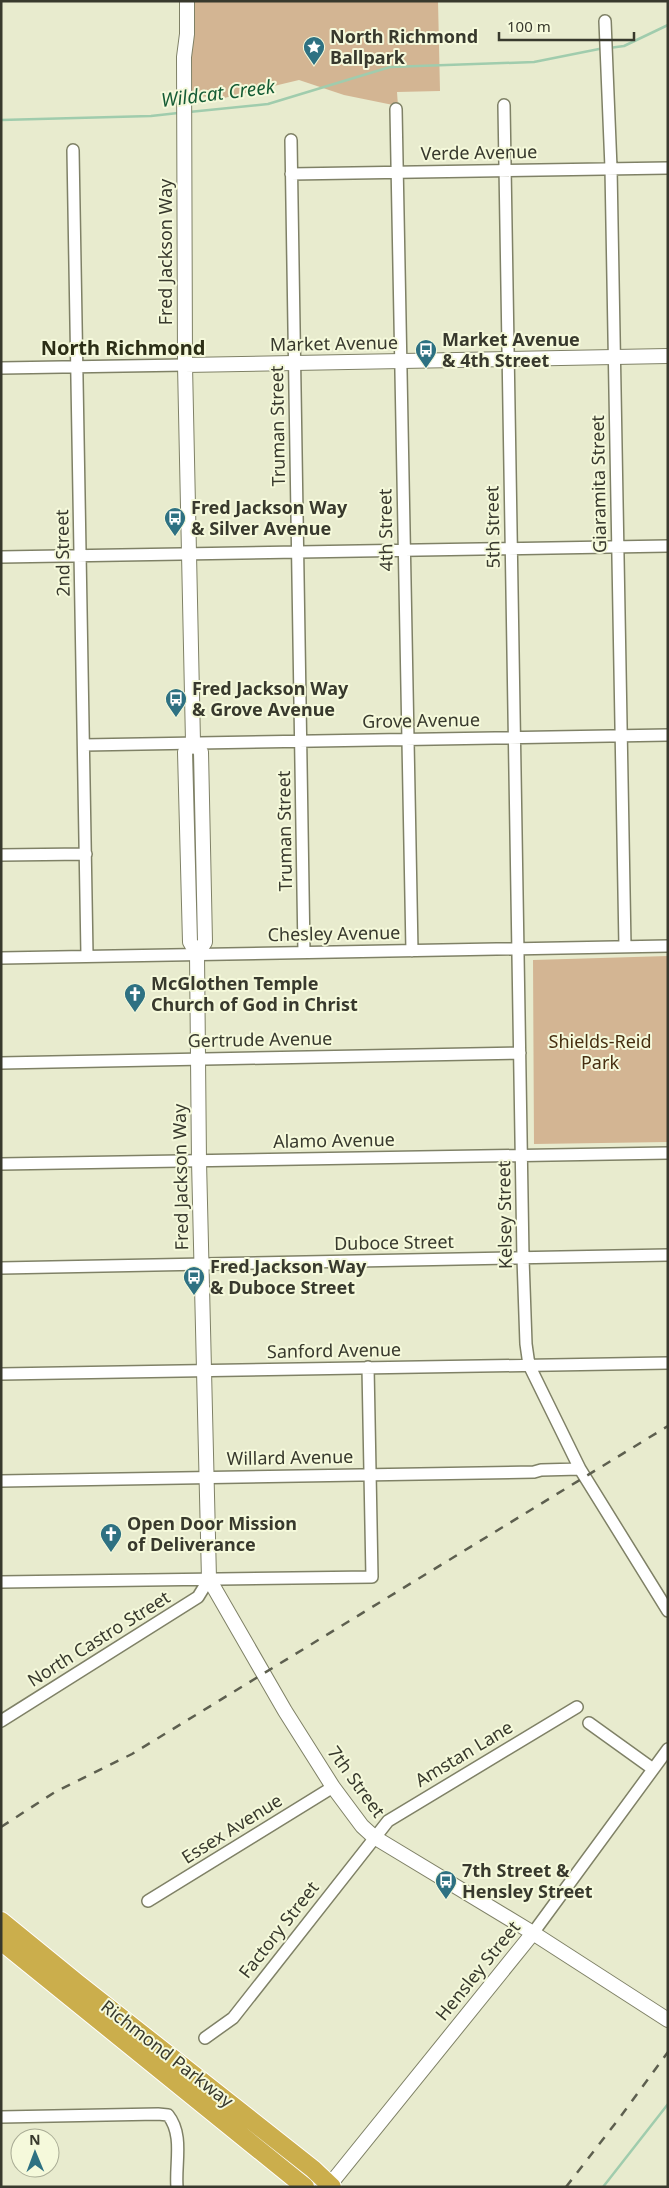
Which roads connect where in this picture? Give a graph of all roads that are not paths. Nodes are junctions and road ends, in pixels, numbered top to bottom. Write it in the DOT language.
graph roads {
  1 [pos="187,1"];
  2 [pos="605,21"];
  3 [pos="504,106"];
  4 [pos="396,109"];
  5 [pos="291,140"];
  6 [pos="73,150"];
  7 [pos="610,168"];
  8 [pos="668,168"];
  9 [pos="505,170"];
  10 [pos="398,173"];
  11 [pos="291,174"];
  12 [pos="614,356"];
  13 [pos="668,356"];
  14 [pos="508,359"];
  15 [pos="401,361"];
  16 [pos="294,364"];
  17 [pos="185,365"];
  18 [pos="77,366"];
  19 [pos="1,368"];
  20 [pos="618,546"];
  21 [pos="668,546"];
  22 [pos="511,547"];
  23 [pos="404,550"];
  24 [pos="297,552"];
  25 [pos="189,554"];
  26 [pos="80,556"];
  27 [pos="1,557"];
  28 [pos="668,735"];
  29 [pos="621,736"];
  30 [pos="515,737"];
  31 [pos="408,738"];
  32 [pos="301,741"];
  33 [pos="192,742"];
  34 [pos="84,745"];
  35 [pos="86,854"];
  36 [pos="1,855"];
  37 [pos="668,946"];
  38 [pos="625,947"];
  39 [pos="518,948"];
  40 [pos="412,951"];
  41 [pos="304,952"];
  42 [pos="197,954"];
  43 [pos="87,955"];
  44 [pos="1,958"];
  45 [pos="520,1053"];
  46 [pos="198,1059"];
  47 [pos="1,1063"];
  48 [pos="668,1153"];
  49 [pos="522,1155"];
  50 [pos="199,1161"];
  51 [pos="1,1164"];
  52 [pos="668,1255"];
  53 [pos="523,1258"];
  54 [pos="202,1264"];
  55 [pos="1,1268"];
  56 [pos="668,1363"];
  57 [pos="529,1365"];
  58 [pos="368,1367"];
  59 [pos="204,1371"];
  60 [pos="1,1374"];
  61 [pos="580,1469"];
  62 [pos="369,1475"];
  63 [pos="206,1477"];
  64 [pos="1,1481"];
  65 [pos="209,1580"];
  66 [pos="1,1582"];
  67 [pos="668,1611"];
  68 [pos="577,1707"];
  69 [pos="1,1721"];
  70 [pos="590,1723"];
  71 [pos="668,1749"];
  72 [pos="653,1769"];
  73 [pos="333,1787"];
  74 [pos="374,1837"];
  75 [pos="148,1901"];
  76 [pos="1,1921"];
  77 [pos="533,1933"];
  78 [pos="1,1941"];
  79 [pos="668,2020"];
  80 [pos="205,2038"];
  81 [pos="1,2117"];
  82 [pos="330,2186"];
  83 [pos="177,2187"];
  84 [pos="305,2187"];
  1 -- 17 [label="street, Fred Jackson Way"];
  2 -- 7 [label="street, Giaramita Street"];
  3 -- 9 [label="street, 5th Street"];
  4 -- 10 [label="street, 4th Street"];
  5 -- 11 [label="street, Truman Street"];
  6 -- 18 [label="street, 2nd Street"];
  7 -- 8 [label="street, Verde Avenue"];
  7 -- 9 [label="street, Verde Avenue"];
  7 -- 12 [label="street, Giaramita Street"];
  9 -- 10 [label="street, Verde Avenue"];
  9 -- 14 [label="street, 5th Street"];
  10 -- 11 [label="street, Verde Avenue"];
  10 -- 15 [label="street, 4th Street"];
  11 -- 16 [label="street, Truman Street"];
  12 -- 13 [label="street, Market Avenue"];
  12 -- 14 [label="street, Market Avenue"];
  12 -- 20 [label="street, Giaramita Street"];
  14 -- 15 [label="street, Market Avenue"];
  14 -- 22 [label="street, 5th Street"];
  15 -- 16 [label="street, Market Avenue"];
  15 -- 23 [label="street, 4th Street"];
  16 -- 17 [label="street, Market Avenue"];
  16 -- 24 [label="street, Truman Street"];
  17 -- 18 [label="street, Market Avenue"];
  17 -- 25 [label="street, Fred Jackson Way"];
  18 -- 19 [label="street, Market Avenue"];
  18 -- 26 [label="street, 2nd Street"];
  20 -- 21 [label="street"];
  20 -- 22 [label="street"];
  20 -- 29 [label="street, Giaramita Street"];
  22 -- 23 [label="street"];
  22 -- 30 [label="street, 5th Street"];
  23 -- 24 [label="street"];
  23 -- 31 [label="street, 4th Street"];
  24 -- 25 [label="street"];
  24 -- 32 [label="street, Truman Street"];
  25 -- 26 [label="street"];
  25 -- 33 [label="street, Fred Jackson Way"];
  26 -- 27 [label="street"];
  26 -- 34 [label="street, 2nd Street"];
  28 -- 29 [label="street, Grove Avenue"];
  29 -- 30 [label="street, Grove Avenue"];
  29 -- 38 [label="street, Giaramita Street"];
  30 -- 31 [label="street, Grove Avenue"];
  30 -- 39 [label="street, 5th Street"];
  31 -- 32 [label="street, Grove Avenue"];
  31 -- 40 [label="street, 4th Street"];
  32 -- 33 [label="street, Grove Avenue"];
  32 -- 41 [label="street, Truman Street"];
  33 -- 34 [label="street, Grove Avenue"];
  33 -- 42 [label="street, Fred Jackson Way"];
  34 -- 35 [label="street, 2nd Street"];
  35 -- 36 [label="street"];
  35 -- 43 [label="street, 2nd Street"];
  37 -- 38 [label="street, Chesley Avenue"];
  38 -- 39 [label="street, Chesley Avenue"];
  39 -- 40 [label="street, Chesley Avenue"];
  39 -- 45 [label="street, Kelsey Street"];
  40 -- 41 [label="street, Chesley Avenue"];
  41 -- 42 [label="street, Chesley Avenue"];
  42 -- 43 [label="street, Chesley Avenue"];
  42 -- 46 [label="street, Fred Jackson Way"];
  43 -- 44 [label="street, Chesley Avenue"];
  45 -- 46 [label="street, Gertrude Avenue"];
  45 -- 49 [label="street, Kelsey Street"];
  46 -- 47 [label="street, Gertrude Avenue"];
  46 -- 50 [label="street, Fred Jackson Way"];
  48 -- 49 [label="street, Alamo Avenue"];
  49 -- 50 [label="street, Alamo Avenue"];
  49 -- 53 [label="street, Kelsey Street"];
  50 -- 51 [label="street, Alamo Avenue"];
  50 -- 54 [label="street, Fred Jackson Way"];
  52 -- 53 [label="street, Duboce Street"];
  53 -- 54 [label="street, Duboce Street"];
  53 -- 57 [label="street, Kelsey Street"];
  54 -- 55 [label="street, Duboce Street"];
  54 -- 59 [label="street, Fred Jackson Way"];
  56 -- 57 [label="street, Sanford Avenue"];
  57 -- 58 [label="street, Sanford Avenue"];
  57 -- 61 [label="street, Kelsey Street"];
  58 -- 59 [label="street, Sanford Avenue"];
  58 -- 62 [label="street"];
  59 -- 60 [label="street, Sanford Avenue"];
  59 -- 63 [label="street, Fred Jackson Way"];
  61 -- 62 [label="street, Willard Avenue"];
  61 -- 67 [label="street"];
  62 -- 63 [label="street, Willard Avenue"];
  62 -- 65 [label="street"];
  63 -- 64 [label="street, Willard Avenue"];
  63 -- 65 [label="street, Fred Jackson Way"];
  65 -- 66 [label="street"];
  65 -- 69 [label="street, North Castro Street"];
  65 -- 73 [label="street, 7th Street"];
  68 -- 74 [label="street, Amstan Lane"];
  70 -- 72 [label="street"];
  71 -- 72 [label="street, Hensley Street"];
  72 -- 77 [label="street, Hensley Street"];
  73 -- 74 [label="street, 7th Street"];
  73 -- 75 [label="street, Essex Avenue"];
  74 -- 77 [label="street, 7th Street"];
  74 -- 80 [label="street, Factory Street"];
  76 -- 82 [label="highway, Richmond Parkway"];
  77 -- 79 [label="street, 7th Street"];
  77 -- 82 [label="street, Hensley Street"];
  78 -- 84 [label="highway, Richmond Parkway"];
  81 -- 83 [label="street"];
}
